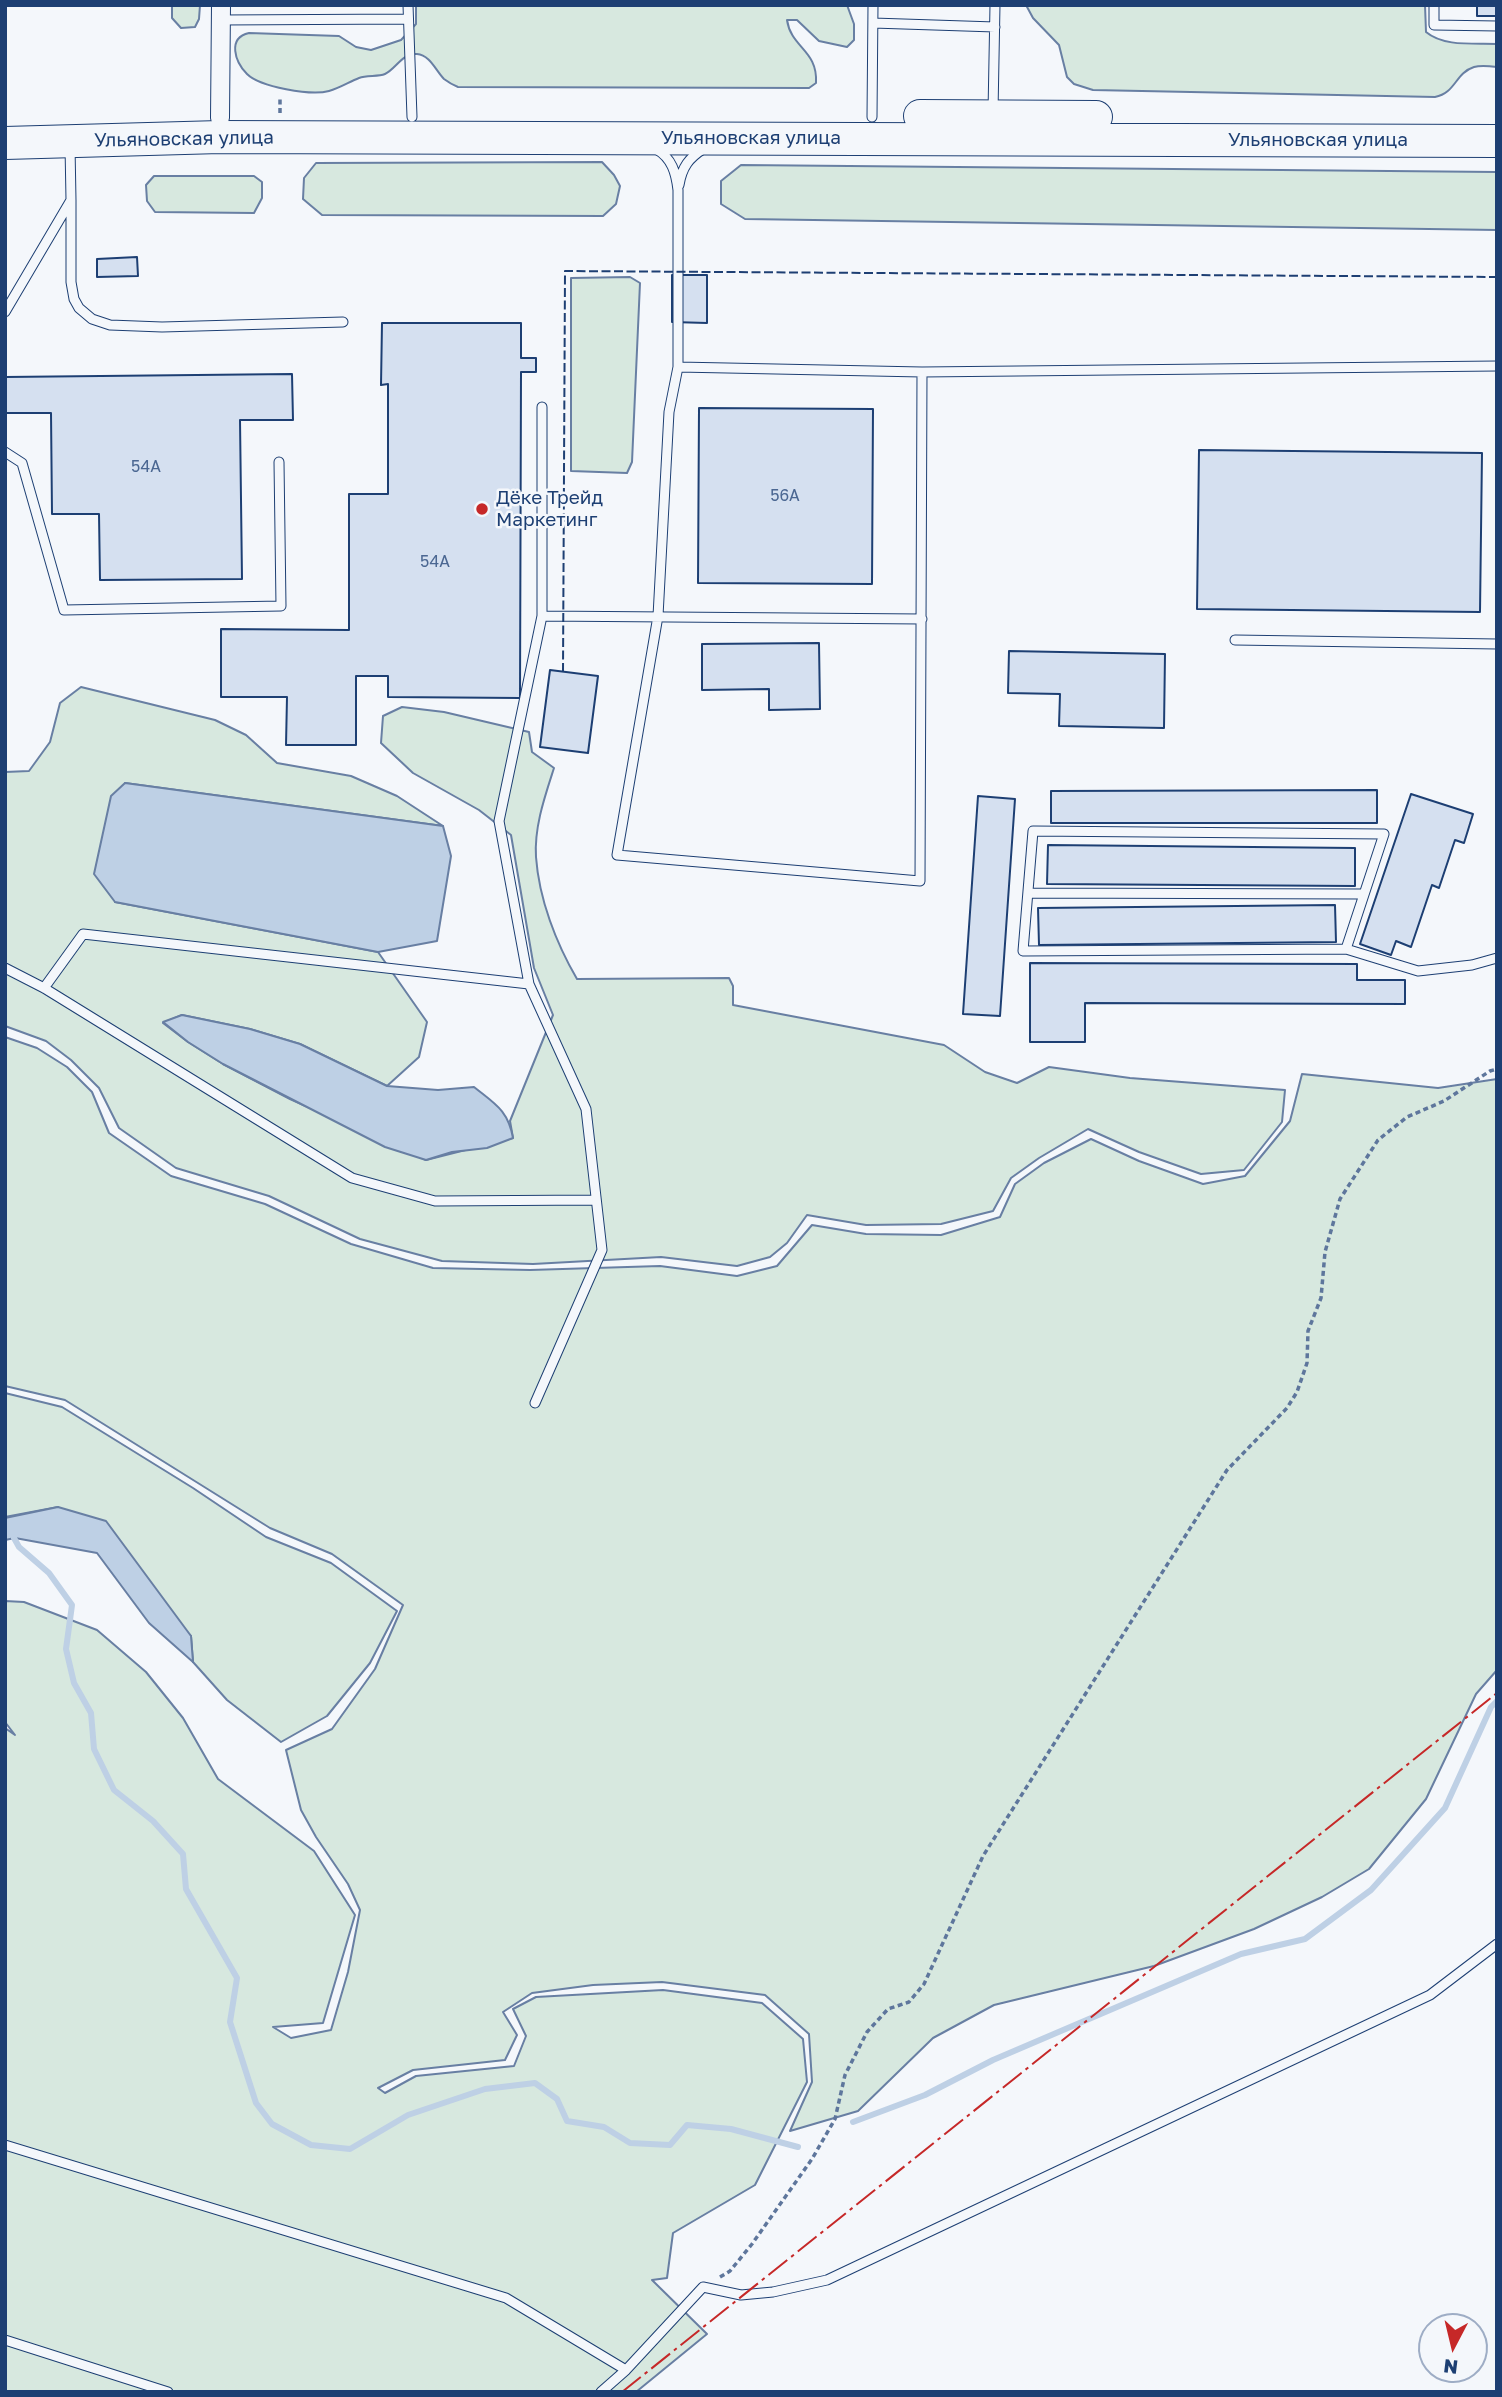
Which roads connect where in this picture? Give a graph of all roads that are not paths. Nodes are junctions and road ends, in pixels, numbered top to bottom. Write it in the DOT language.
graph roads {
  1 [pos="408,5"];
  2 [pos="873,5"];
  3 [pos="995,5"];
  4 [pos="1434,5"];
  5 [pos="221,13"];
  6 [pos="408,19"];
  7 [pos="873,23"];
  8 [pos="1497,26"];
  9 [pos="995,27"];
  10 [pos="993,116"];
  11 [pos="412,117"];
  12 [pos="872,117"];
  13 [pos="1497,121"];
  14 [pos="5,122"];
  15 [pos="220,128"];
  16 [pos="622,138"];
  17 [pos="733,138"];
  18 [pos="69,141"];
  19 [pos="1497,141"];
  20 [pos="5,143"];
  21 [pos="678,190"];
  22 [pos="71,200"];
  23 [pos="5,312"];
  24 [pos="343,322"];
  25 [pos="1497,366"];
  26 [pos="678,367"];
  27 [pos="922,372"];
  28 [pos="542,407"];
  29 [pos="5,452"];
  30 [pos="279,462"];
  31 [pos="542,615"];
  32 [pos="658,616"];
  33 [pos="922,619"];
  34 [pos="1235,640"];
  35 [pos="1497,645"];
  36 [pos="1029,893"];
  37 [pos="1363,894"];
  38 [pos="1346,949"];
  39 [pos="1497,958"];
  40 [pos="5,968"];
  41 [pos="529,984"];
  42 [pos="44,989"];
  43 [pos="596,1200"];
  44 [pos="535,1403"];
  45 [pos="1497,1944"];
  46 [pos="5,2145"];
  47 [pos="5,2340"];
  48 [pos="626,2370"];
  49 [pos="168,2392"];
  50 [pos="601,2392"];
  1 -- 6 [label="lane"];
  2 -- 7 [label="lane"];
  3 -- 9 [label="lane"];
  4 -- 8 [label="lane"];
  5 -- 6 [label="lane"];
  5 -- 15 [label="street"];
  6 -- 11 [label="lane"];
  7 -- 9 [label="lane"];
  7 -- 12 [label="lane"];
  9 -- 10 [label="lane"];
  10 -- 12 [label="highway, Ульяновская улица"];
  10 -- 13 [label="highway, Ульяновская улица"];
  11 -- 12 [label="highway, Ульяновская улица"];
  11 -- 15 [label="highway, Ульяновская улица"];
  14 -- 15 [label="highway, Ульяновская улица"];
  15 -- 16 [label="highway, Ульяновская улица"];
  15 -- 18 [label="highway, Ульяновская улица"];
  16 -- 17 [label="highway, Ульяновская улица"];
  16 -- 21 [label="lane"];
  17 -- 19 [label="highway, Ульяновская улица"];
  17 -- 21 [label="lane"];
  18 -- 20 [label="highway, Ульяновская улица"];
  18 -- 22 [label="lane"];
  21 -- 26 [label="lane"];
  22 -- 23 [label="lane"];
  22 -- 24 [label="lane"];
  25 -- 27 [label="lane"];
  26 -- 27 [label="lane"];
  26 -- 32 [label="lane"];
  27 -- 33 [label="lane"];
  28 -- 31 [label="lane"];
  29 -- 30 [label="lane"];
  31 -- 32 [label="lane"];
  31 -- 41 [label="lane"];
  32 -- 33 [label="lane"];
  32 -- 33 [label="lane"];
  34 -- 35 [label="lane"];
  36 -- 37 [label="lane"];
  36 -- 37 [label="lane"];
  36 -- 38 [label="lane"];
  37 -- 38 [label="lane"];
  38 -- 39 [label="lane"];
  40 -- 42 [label="lane"];
  41 -- 42 [label="lane"];
  41 -- 43 [label="lane"];
  42 -- 43 [label="lane"];
  43 -- 44 [label="lane"];
  45 -- 48 [label="lane"];
  46 -- 48 [label="lane"];
  47 -- 49 [label="lane"];
  48 -- 50 [label="lane"];
}
